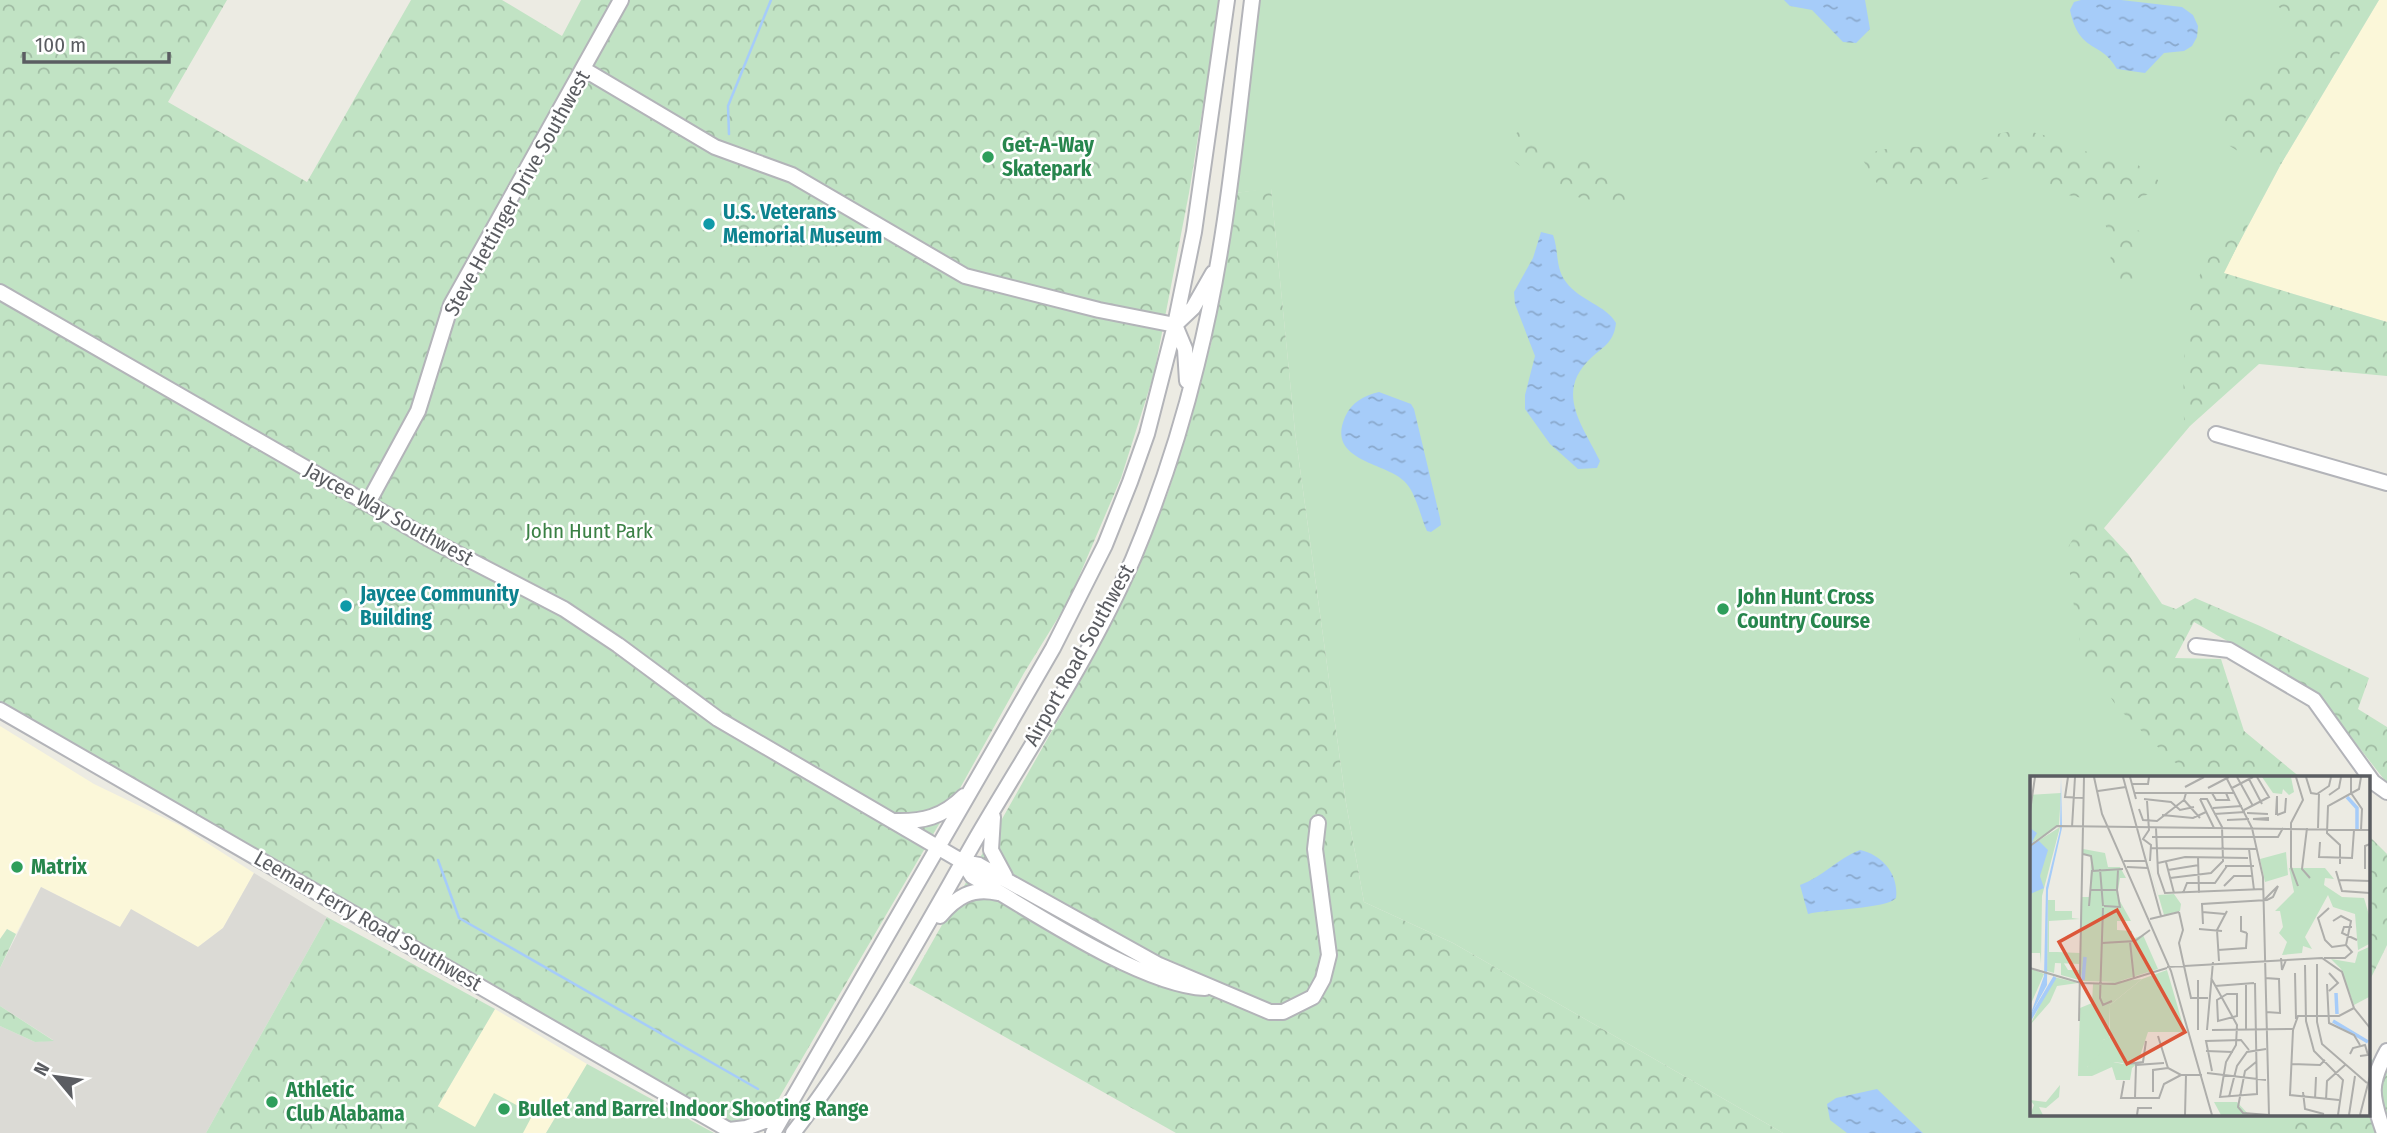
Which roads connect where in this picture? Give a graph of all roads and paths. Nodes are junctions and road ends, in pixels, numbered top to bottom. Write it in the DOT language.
graph roads {
  1 [pos="621,0"];
  2 [pos="1227,0"];
  3 [pos="1252,0"];
  4 [pos="584,70"];
  5 [pos="1221,257"];
  6 [pos="0,292"];
  7 [pos="1175,325"];
  8 [pos="1187,399"];
  9 [pos="2216,433"];
  10 [pos="2387,483"];
  11 [pos="368,503"];
  12 [pos="2196,646"];
  13 [pos="0,710"];
  14 [pos="2369,776"];
  15 [pos="2370,778"];
  16 [pos="975,785"];
  17 [pos="2387,792"];
  18 [pos="1000,797"];
  19 [pos="892,820"];
  20 [pos="1318,823"];
  21 [pos="950,855"];
  22 [pos="1007,889"];
  23 [pos="922,935"];
  24 [pos="2387,1051"];
  25 [pos="783,1114"];
  26 [pos="797,1130"];
  27 [pos="2383,1130"];
  28 [pos="732,1132"];
  29 [pos="774,1133"];
  1 -- 4 [label="street, Steve Hettinger Drive Southwest"];
  2 -- 7 [label="street, Airport Road Southwest"];
  3 -- 5 [label="street, Airport Road Southwest"];
  4 -- 7 [label="street"];
  4 -- 11 [label="street, Steve Hettinger Drive Southwest"];
  5 -- 7 [label="street"];
  5 -- 8 [label="street, Airport Road Southwest"];
  6 -- 11 [label="street, Jaycee Way Southwest"];
  7 -- 8 [label="street"];
  7 -- 16 [label="street, Airport Road Southwest"];
  8 -- 18 [label="street, Airport Road Southwest"];
  9 -- 10 [label="street"];
  11 -- 19 [label="street, Jaycee Way Southwest"];
  12 -- 14 [label="street"];
  13 -- 28 [label="street, Leeman Ferry Road Southwest"];
  15 -- 17 [label="street"];
  16 -- 19 [label="street"];
  16 -- 21 [label="street, Airport Road Southwest"];
  18 -- 21 [label="street, Airport Road Southwest"];
  18 -- 22 [label="street"];
  19 -- 21 [label="street, Jaycee Way Southwest"];
  20 -- 22 [label="street, Jaycee Way Southwest"];
  21 -- 22 [label="street, Jaycee Way Southwest"];
  21 -- 23 [label="street, Airport Road Southwest"];
  21 -- 25 [label="street, Airport Road Southwest"];
  22 -- 23 [label="street"];
  23 -- 26 [label="street, Airport Road Southwest"];
  24 -- 27 [label="street"];
  25 -- 28 [label="street"];
  25 -- 29 [label="street, Airport Road Southwest"];
}
